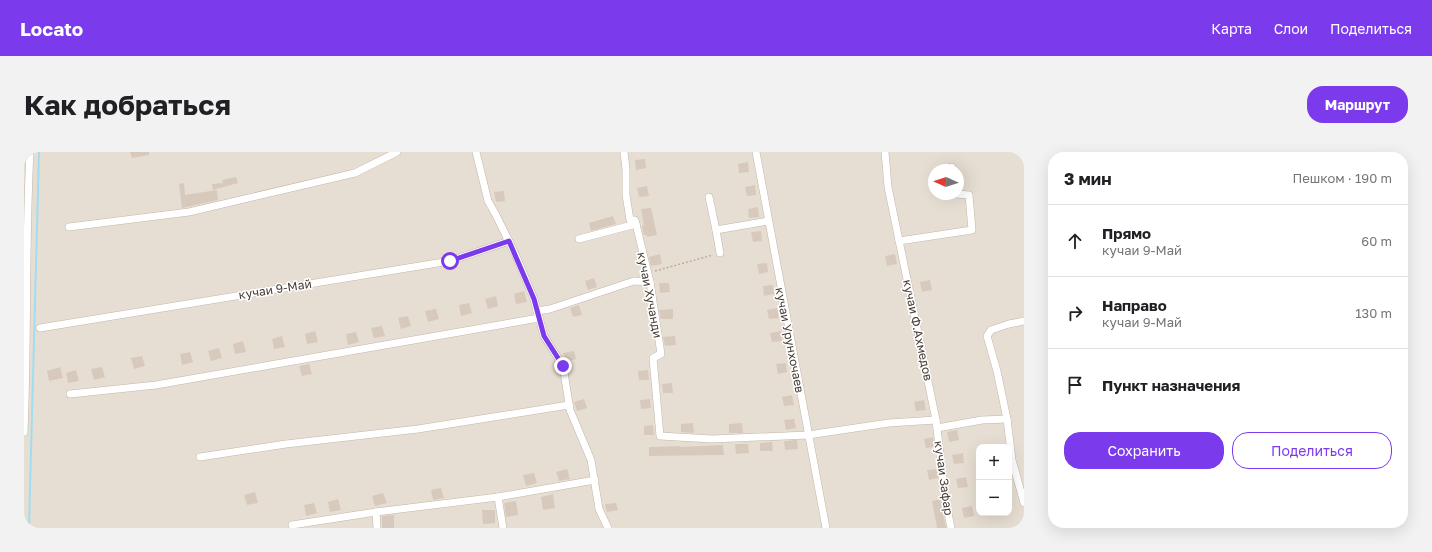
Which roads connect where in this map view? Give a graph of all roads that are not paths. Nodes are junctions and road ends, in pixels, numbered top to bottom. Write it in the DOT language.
graph roads {
  1 [pos="30,152"];
  2 [pos="476,152"];
  3 [pos="624,152"];
  4 [pos="756,152"];
  5 [pos="884,152"];
  6 [pos="393,153"];
  7 [pos="964,195"];
  8 [pos="709,197"];
  9 [pos="768,221"];
  10 [pos="636,224"];
  11 [pos="69,227"];
  12 [pos="716,230"];
  13 [pos="579,239"];
  14 [pos="509,241"];
  15 [pos="899,241"];
  16 [pos="720,253"];
  17 [pos="650,282"];
  18 [pos="537,311"];
  19 [pos="539,318"];
  20 [pos="1024,321"];
  21 [pos="40,328"];
  22 [pos="70,394"];
  23 [pos="569,405"];
  24 [pos="1007,419"];
  25 [pos="936,420"];
  26 [pos="937,428"];
  27 [pos="24,432"];
  28 [pos="808,435"];
  29 [pos="200,456"];
  30 [pos="594,480"];
  31 [pos="498,497"];
  32 [pos="1024,503"];
  33 [pos="376,512"];
  34 [pos="292,525"];
  35 [pos="377,528"];
  36 [pos="503,528"];
  37 [pos="608,528"];
  38 [pos="826,528"];
  39 [pos="951,528"];
  1 -- 27 [label="street"];
  2 -- 14 [label="street"];
  3 -- 10 [label="street, кучаи Хучанди"];
  4 -- 9 [label="street, кучаи Урунхочаев"];
  5 -- 15 [label="street, кучаи Ф.Ахмедов"];
  6 -- 11 [label="street"];
  7 -- 15 [label="street"];
  8 -- 12 [label="street"];
  9 -- 12 [label="street"];
  9 -- 28 [label="street, кучаи Урунхочаев"];
  10 -- 13 [label="street"];
  10 -- 17 [label="street, кучаи Хучанди"];
  12 -- 16 [label="street"];
  14 -- 18 [label="street"];
  14 -- 21 [label="street, кучаи 9-Май"];
  15 -- 25 [label="street, кучаи Ф.Ахмедов"];
  17 -- 18 [label="street"];
  17 -- 28 [label="street, кучаи Хучанди"];
  18 -- 19 [label="street"];
  19 -- 22 [label="street"];
  19 -- 23 [label="street"];
  20 -- 24 [label="street"];
  23 -- 29 [label="street"];
  23 -- 30 [label="street"];
  24 -- 26 [label="street"];
  24 -- 32 [label="street"];
  25 -- 26 [label="street, кучаи Ф.Ахмедов"];
  25 -- 28 [label="street"];
  26 -- 39 [label="street, кучаи Зафар"];
  28 -- 38 [label="street, кучаи Урунхочаев"];
  30 -- 31 [label="street"];
  30 -- 37 [label="street"];
  31 -- 33 [label="street"];
  31 -- 36 [label="street"];
  33 -- 34 [label="street"];
  33 -- 35 [label="street"];
}
